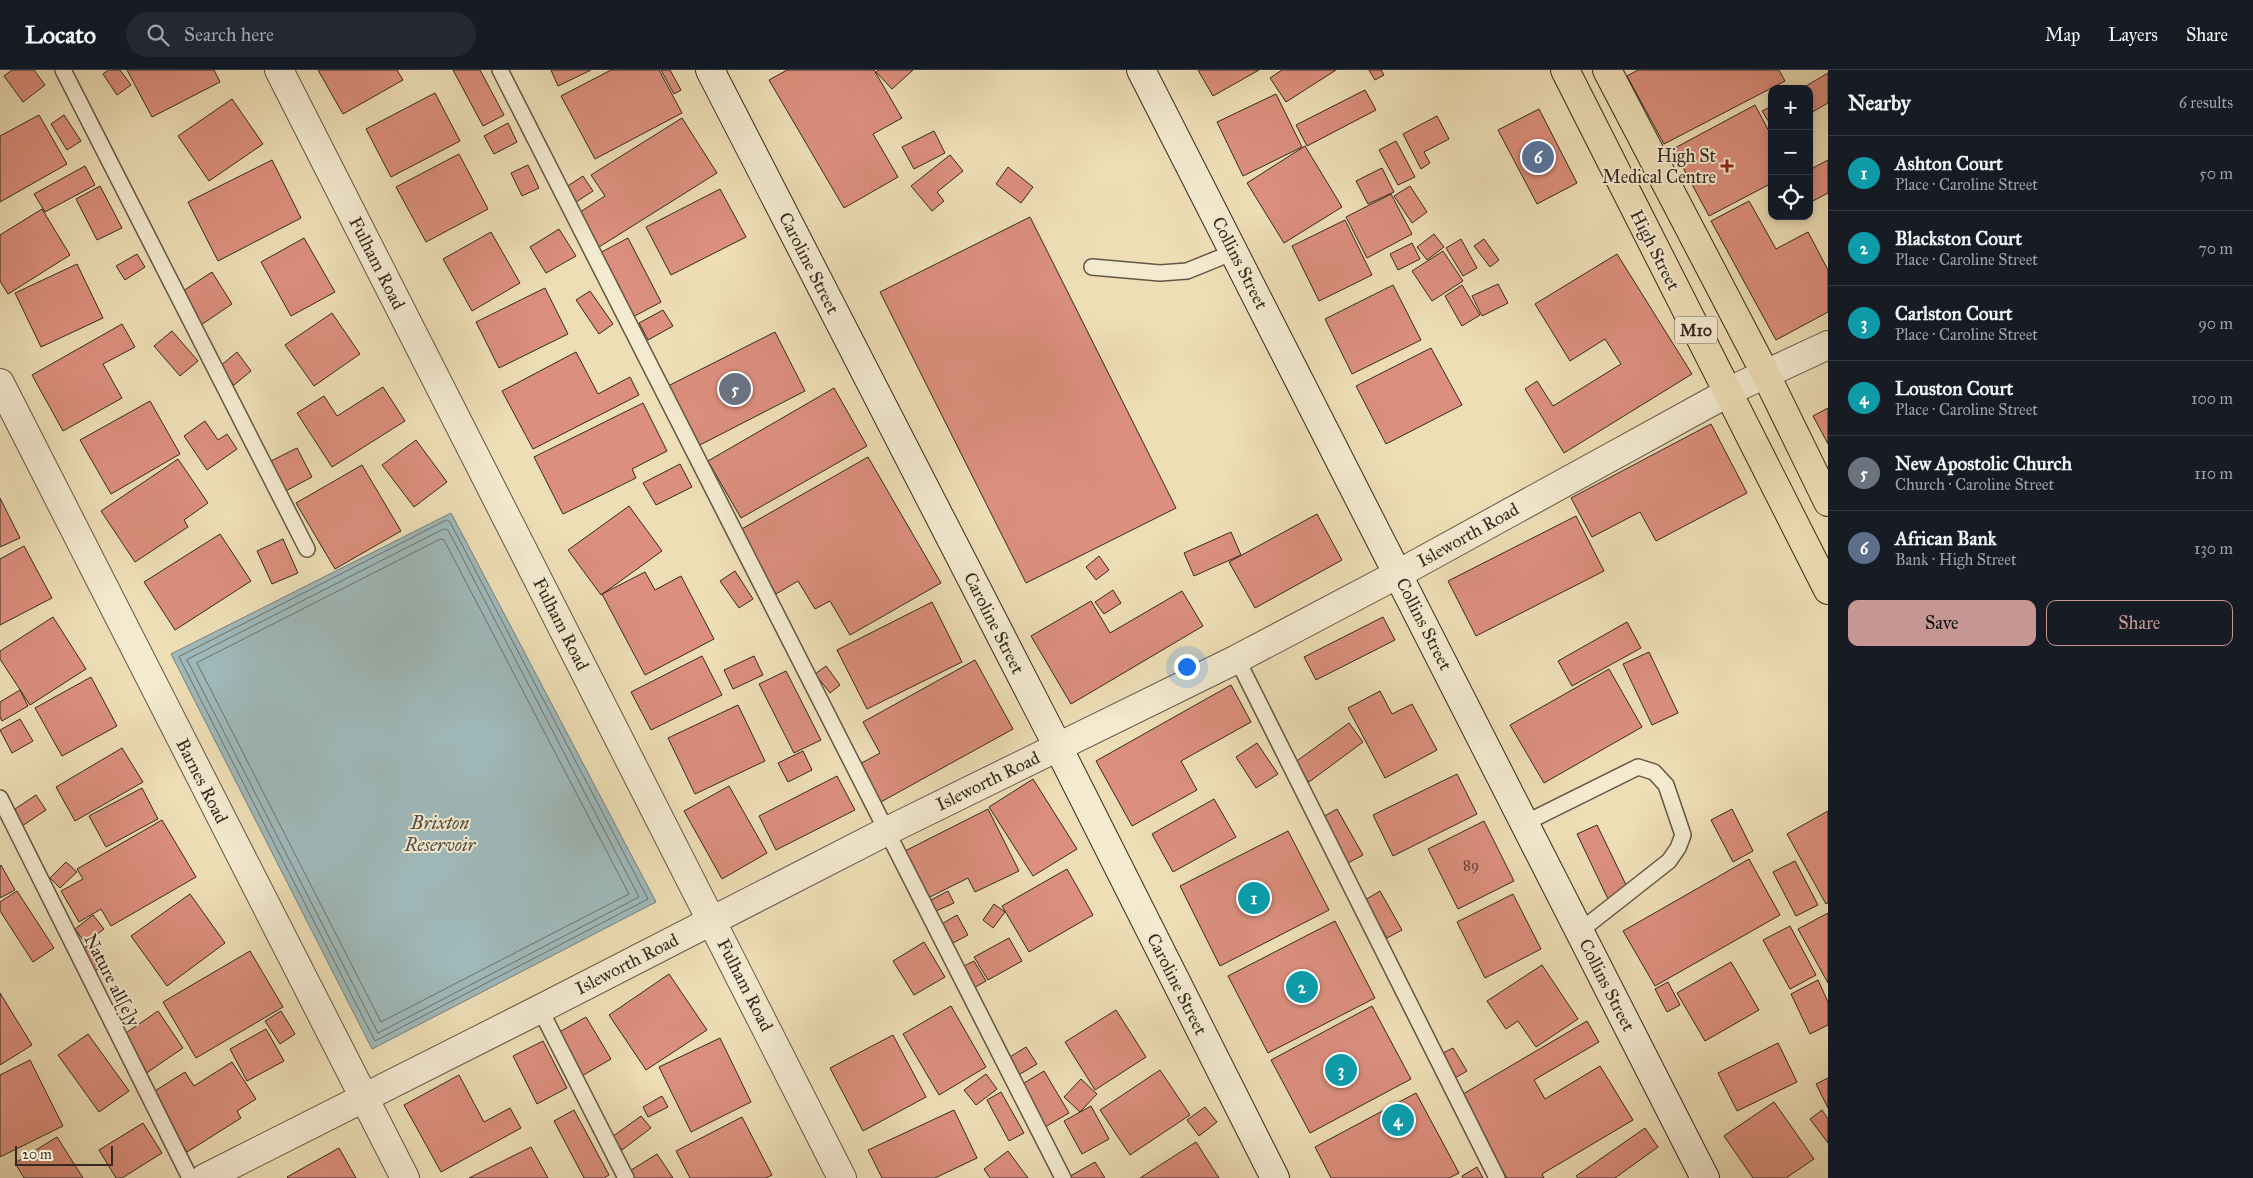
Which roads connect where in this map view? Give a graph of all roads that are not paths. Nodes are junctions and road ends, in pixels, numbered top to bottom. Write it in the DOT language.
graph roads {
  1 [pos="63,70"];
  2 [pos="279,70"];
  3 [pos="500,70"];
  4 [pos="710,70"];
  5 [pos="1142,70"];
  6 [pos="1565,70"];
  7 [pos="1607,70"];
  8 [pos="1234,252"];
  9 [pos="1092,268"];
  10 [pos="1828,345"];
  11 [pos="1765,373"];
  12 [pos="0,383"];
  13 [pos="1728,393"];
  14 [pos="1828,502"];
  15 [pos="307,549"];
  16 [pos="1398,574"];
  17 [pos="1828,590"];
  18 [pos="1237,659"];
  19 [pos="1058,747"];
  20 [pos="0,798"];
  21 [pos="1525,823"];
  22 [pos="887,831"];
  23 [pos="712,920"];
  24 [pos="1580,931"];
  25 [pos="540,1010"];
  26 [pos="364,1099"];
  27 [pos="190,1178"];
  28 [pos="205,1178"];
  29 [pos="405,1178"];
  30 [pos="626,1178"];
  31 [pos="842,1178"];
  32 [pos="1063,1178"];
  33 [pos="1275,1178"];
  34 [pos="1498,1178"];
  35 [pos="1705,1178"];
  1 -- 15 [label="lane"];
  2 -- 23 [label="street, Fulham Road"];
  3 -- 22 [label="lane"];
  4 -- 19 [label="street, Caroline Street"];
  5 -- 8 [label="street, Collins Street"];
  6 -- 13 [label="main road, High Street / M10"];
  7 -- 11 [label="main road, M10"];
  8 -- 9 [label="lane"];
  8 -- 16 [label="street, Collins Street"];
  10 -- 11 [label="street, Isleworth Road"];
  11 -- 13 [label="street, Isleworth Road"];
  11 -- 14 [label="main road, M10"];
  12 -- 26 [label="street, Barnes Road"];
  13 -- 16 [label="street, Isleworth Road"];
  13 -- 17 [label="main road, High Street / M10"];
  16 -- 18 [label="street, Isleworth Road"];
  16 -- 21 [label="street, Collins Street"];
  18 -- 19 [label="street, Isleworth Road"];
  18 -- 34 [label="lane"];
  19 -- 22 [label="street, Isleworth Road"];
  19 -- 33 [label="street, Caroline Street"];
  20 -- 27 [label="lane, Nature all[e]y"];
  21 -- 24 [label="street, Collins Street"];
  21 -- 24 [label="lane"];
  22 -- 23 [label="street, Isleworth Road"];
  22 -- 32 [label="lane"];
  23 -- 25 [label="street, Isleworth Road"];
  23 -- 31 [label="street, Fulham Road"];
  24 -- 35 [label="street, Collins Street"];
  25 -- 26 [label="street, Isleworth Road"];
  25 -- 30 [label="lane"];
  26 -- 28 [label="street, Isleworth Road"];
  26 -- 29 [label="street, Barnes Road"];
}
